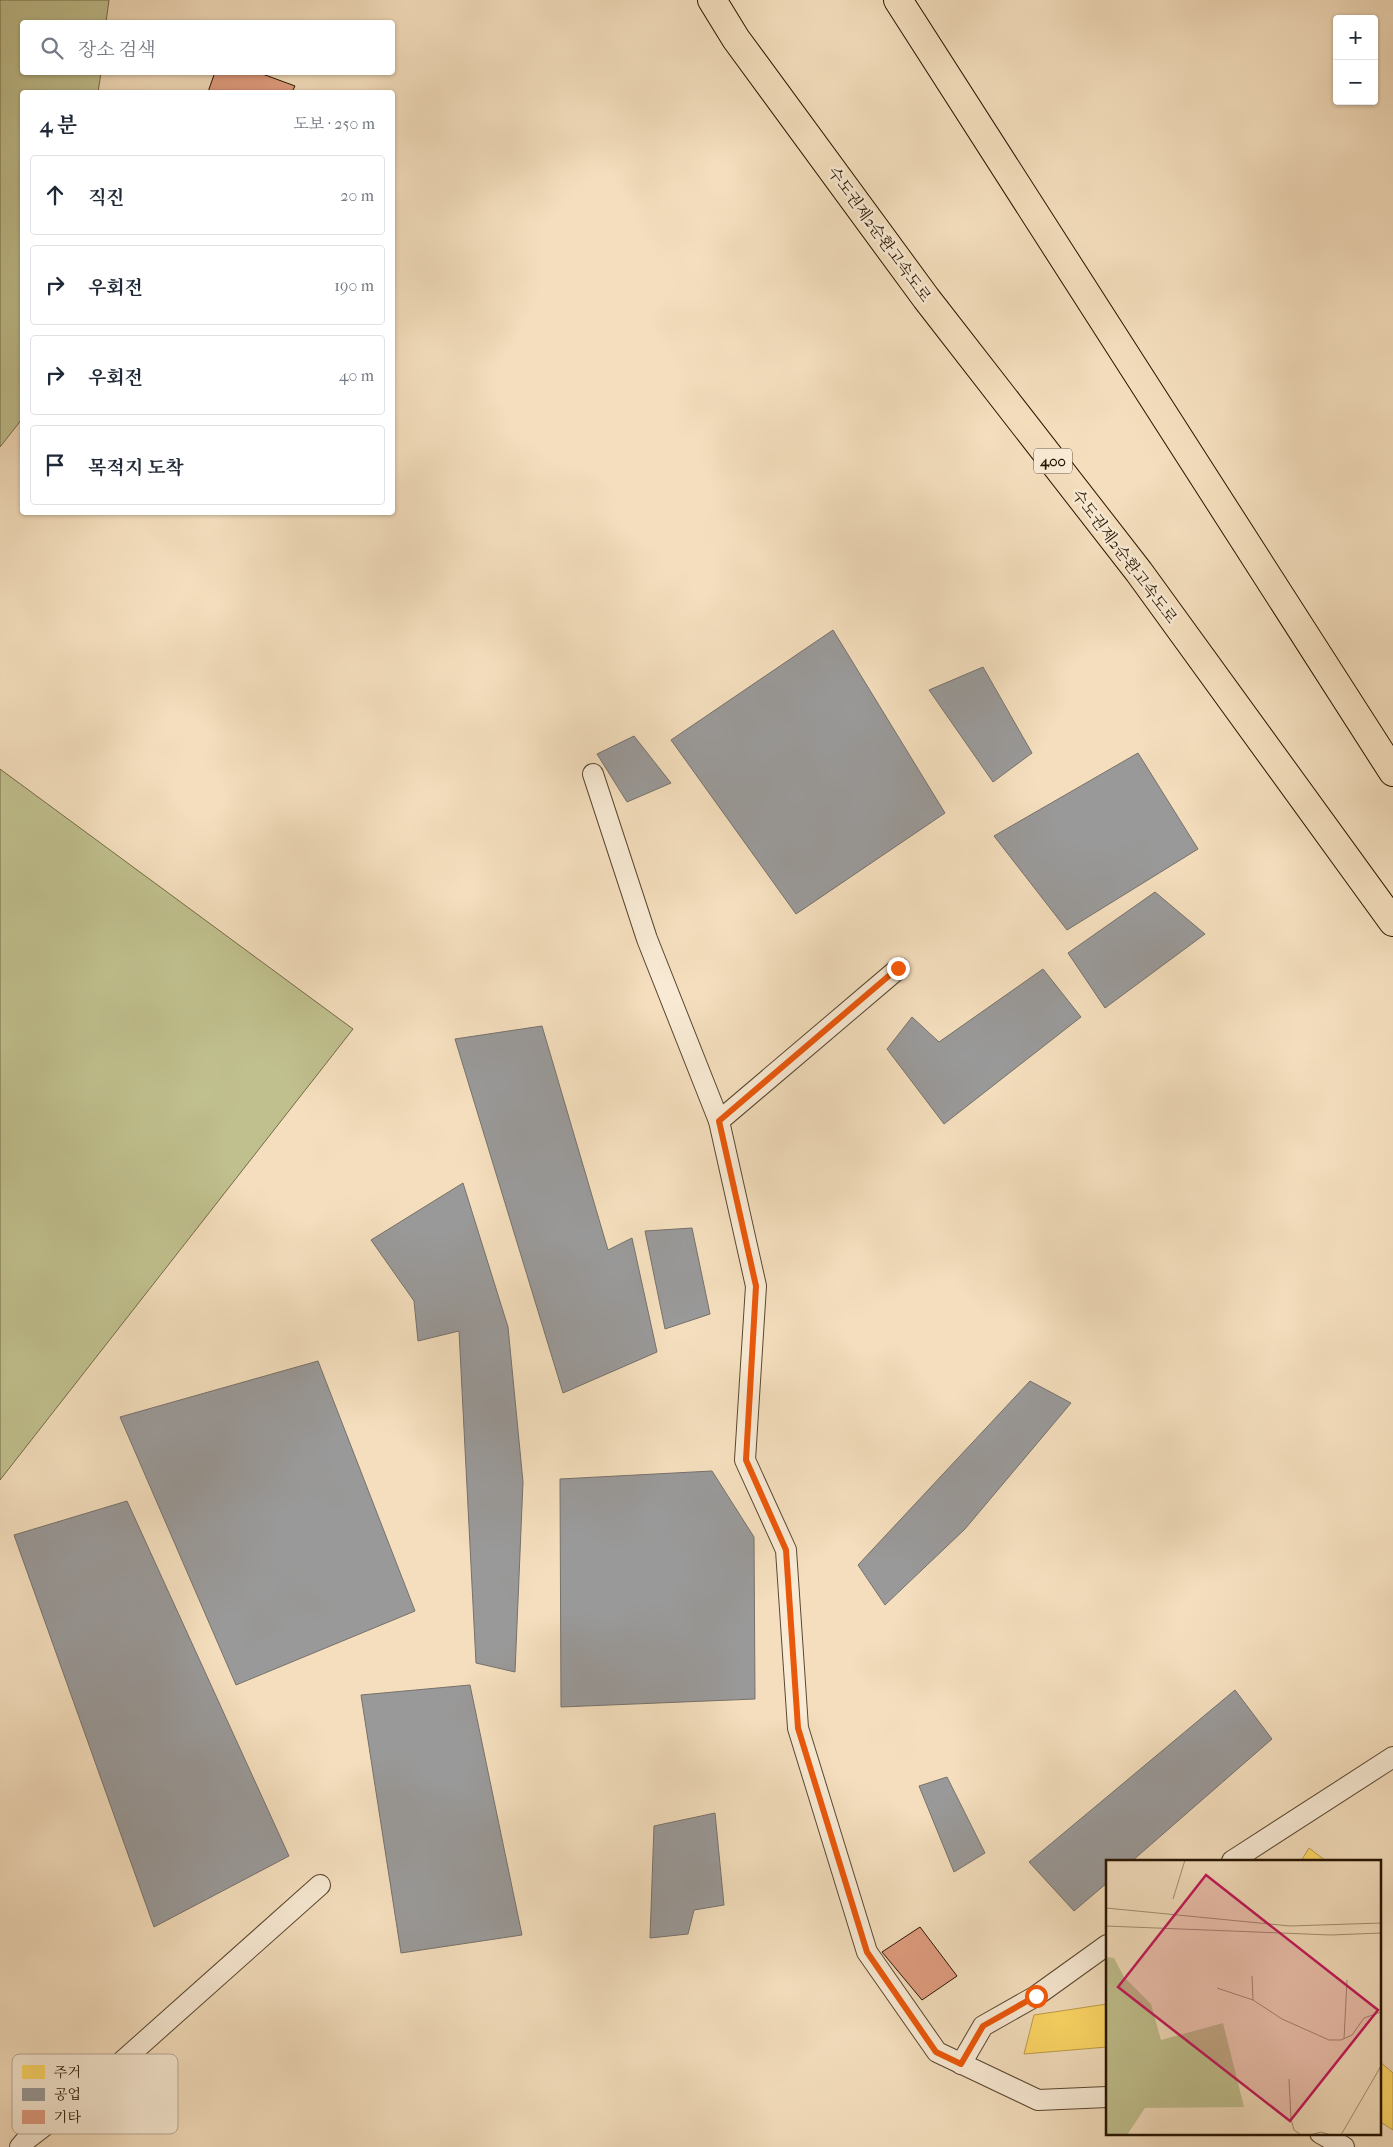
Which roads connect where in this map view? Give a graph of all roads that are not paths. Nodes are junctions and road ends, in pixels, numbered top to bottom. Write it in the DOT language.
graph roads {
  1 [pos="712,0"];
  2 [pos="898,0"];
  3 [pos="1393,772"];
  4 [pos="593,774"];
  5 [pos="1393,922"];
  6 [pos="898,968"];
  7 [pos="719,1121"];
  8 [pos="1393,1757"];
  9 [pos="1234,1860"];
  10 [pos="320,1885"];
  11 [pos="1106,1946"];
  12 [pos="130,2054"];
  13 [pos="961,2064"];
  14 [pos="1106,2097"];
  15 [pos="34,2134"];
  16 [pos="1322,2134"];
  17 [pos="20,2147"];
  18 [pos="1344,2147"];
  1 -- 5 [label="highway, 수도권제2순환고속도로 / 400"];
  2 -- 3 [label="highway"];
  4 -- 7 [label="lane"];
  6 -- 7 [label="lane"];
  7 -- 13 [label="lane"];
  8 -- 9 [label="lane"];
  10 -- 12 [label="lane"];
  11 -- 13 [label="lane"];
  13 -- 14 [label="lane"];
  15 -- 17 [label="lane"];
  16 -- 18 [label="lane"];
}
